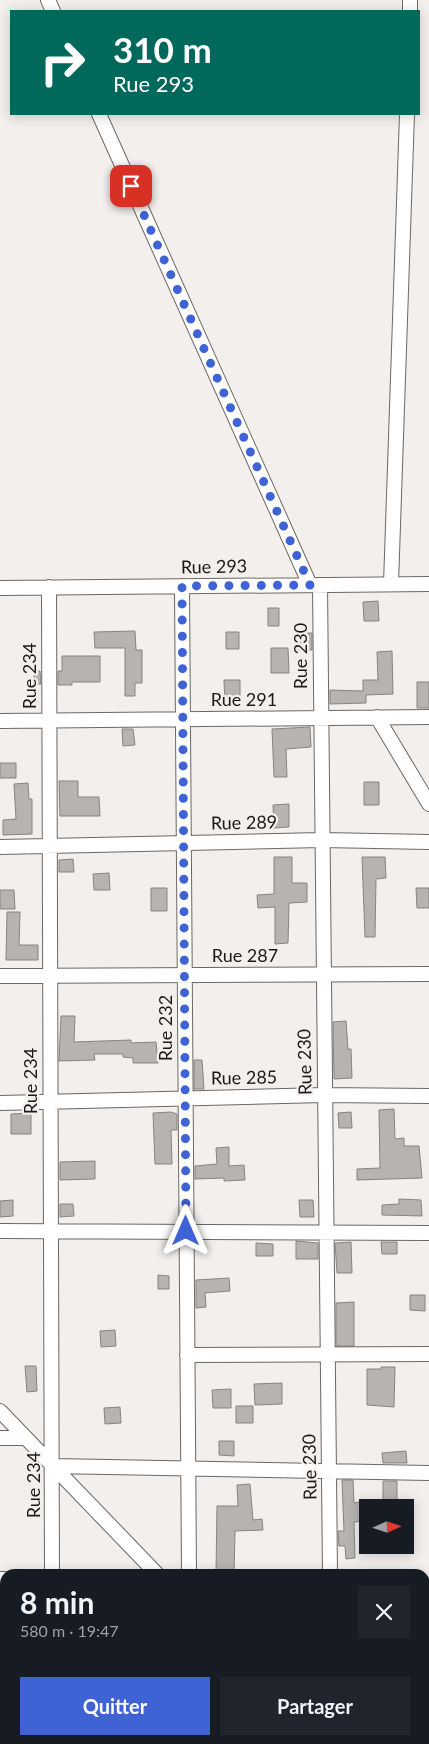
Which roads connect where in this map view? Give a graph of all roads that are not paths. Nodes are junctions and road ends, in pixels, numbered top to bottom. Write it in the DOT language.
graph roads {
  1 [pos="99,115"];
  2 [pos="407,115"];
  3 [pos="391,584"];
  4 [pos="429,584"];
  5 [pos="315,585"];
  6 [pos="182,586"];
  7 [pos="49,587"];
  8 [pos="0,588"];
  9 [pos="377,717"];
  10 [pos="429,717"];
  11 [pos="320,718"];
  12 [pos="182,719"];
  13 [pos="49,720"];
  14 [pos="0,721"];
  15 [pos="429,804"];
  16 [pos="322,840"];
  17 [pos="429,842"];
  18 [pos="183,843"];
  19 [pos="49,846"];
  20 [pos="0,847"];
  21 [pos="429,974"];
  22 [pos="184,975"];
  23 [pos="323,975"];
  24 [pos="0,976"];
  25 [pos="49,976"];
  26 [pos="324,1095"];
  27 [pos="429,1096"];
  28 [pos="185,1098"];
  29 [pos="50,1102"];
  30 [pos="0,1103"];
  31 [pos="0,1231"];
  32 [pos="50,1231"];
  33 [pos="186,1231"];
  34 [pos="326,1232"];
  35 [pos="429,1233"];
  36 [pos="327,1354"];
  37 [pos="429,1354"];
  38 [pos="187,1355"];
  39 [pos="0,1411"];
  40 [pos="0,1438"];
  41 [pos="26,1438"];
  42 [pos="53,1466"];
  43 [pos="188,1470"];
  44 [pos="328,1472"];
  45 [pos="429,1473"];
  46 [pos="52,1569"];
  47 [pos="152,1569"];
  48 [pos="189,1569"];
  49 [pos="330,1569"];
  1 -- 5 [label="street"];
  2 -- 3 [label="street"];
  3 -- 4 [label="street, Rue 293"];
  3 -- 5 [label="street, Rue 293"];
  5 -- 6 [label="street, Rue 293"];
  5 -- 11 [label="street, Rue 230"];
  6 -- 7 [label="street, Rue 293"];
  6 -- 12 [label="street, Rue 232"];
  7 -- 8 [label="street, Rue 293"];
  7 -- 13 [label="street, Rue 234"];
  9 -- 10 [label="street, Rue 291"];
  9 -- 11 [label="street, Rue 291"];
  9 -- 15 [label="street"];
  11 -- 12 [label="street, Rue 291"];
  11 -- 16 [label="street, Rue 230"];
  12 -- 13 [label="street, Rue 291"];
  12 -- 18 [label="street, Rue 232"];
  13 -- 14 [label="street, Rue 291"];
  13 -- 19 [label="street, Rue 234"];
  16 -- 17 [label="street, Rue 289"];
  16 -- 18 [label="street, Rue 289"];
  16 -- 23 [label="street, Rue 230"];
  18 -- 19 [label="street, Rue 289"];
  18 -- 22 [label="street, Rue 232"];
  19 -- 20 [label="street, Rue 289"];
  19 -- 25 [label="street, Rue 234"];
  21 -- 23 [label="street, Rue 287"];
  22 -- 23 [label="street, Rue 287"];
  22 -- 25 [label="street, Rue 287"];
  22 -- 28 [label="street, Rue 232"];
  23 -- 26 [label="street, Rue 230"];
  24 -- 25 [label="street, Rue 287"];
  25 -- 29 [label="street, Rue 234"];
  26 -- 27 [label="street, Rue 285"];
  26 -- 28 [label="street, Rue 285"];
  26 -- 34 [label="street, Rue 230"];
  28 -- 29 [label="street, Rue 285"];
  28 -- 33 [label="street, Rue 232"];
  29 -- 30 [label="street, Rue 285"];
  29 -- 32 [label="street, Rue 234"];
  31 -- 32 [label="street"];
  32 -- 33 [label="street"];
  32 -- 42 [label="street, Rue 234"];
  33 -- 34 [label="street"];
  33 -- 38 [label="street, Rue 232"];
  34 -- 35 [label="street"];
  34 -- 36 [label="street, Rue 230"];
  36 -- 37 [label="street"];
  36 -- 38 [label="street"];
  36 -- 44 [label="street, Rue 230"];
  38 -- 43 [label="street, Rue 232"];
  39 -- 41 [label="street"];
  40 -- 41 [label="street"];
  41 -- 42 [label="street"];
  42 -- 43 [label="street"];
  42 -- 46 [label="street, Rue 234"];
  42 -- 47 [label="street"];
  43 -- 44 [label="street"];
  43 -- 48 [label="street, Rue 232"];
  44 -- 45 [label="street"];
  44 -- 49 [label="street, Rue 230"];
}
